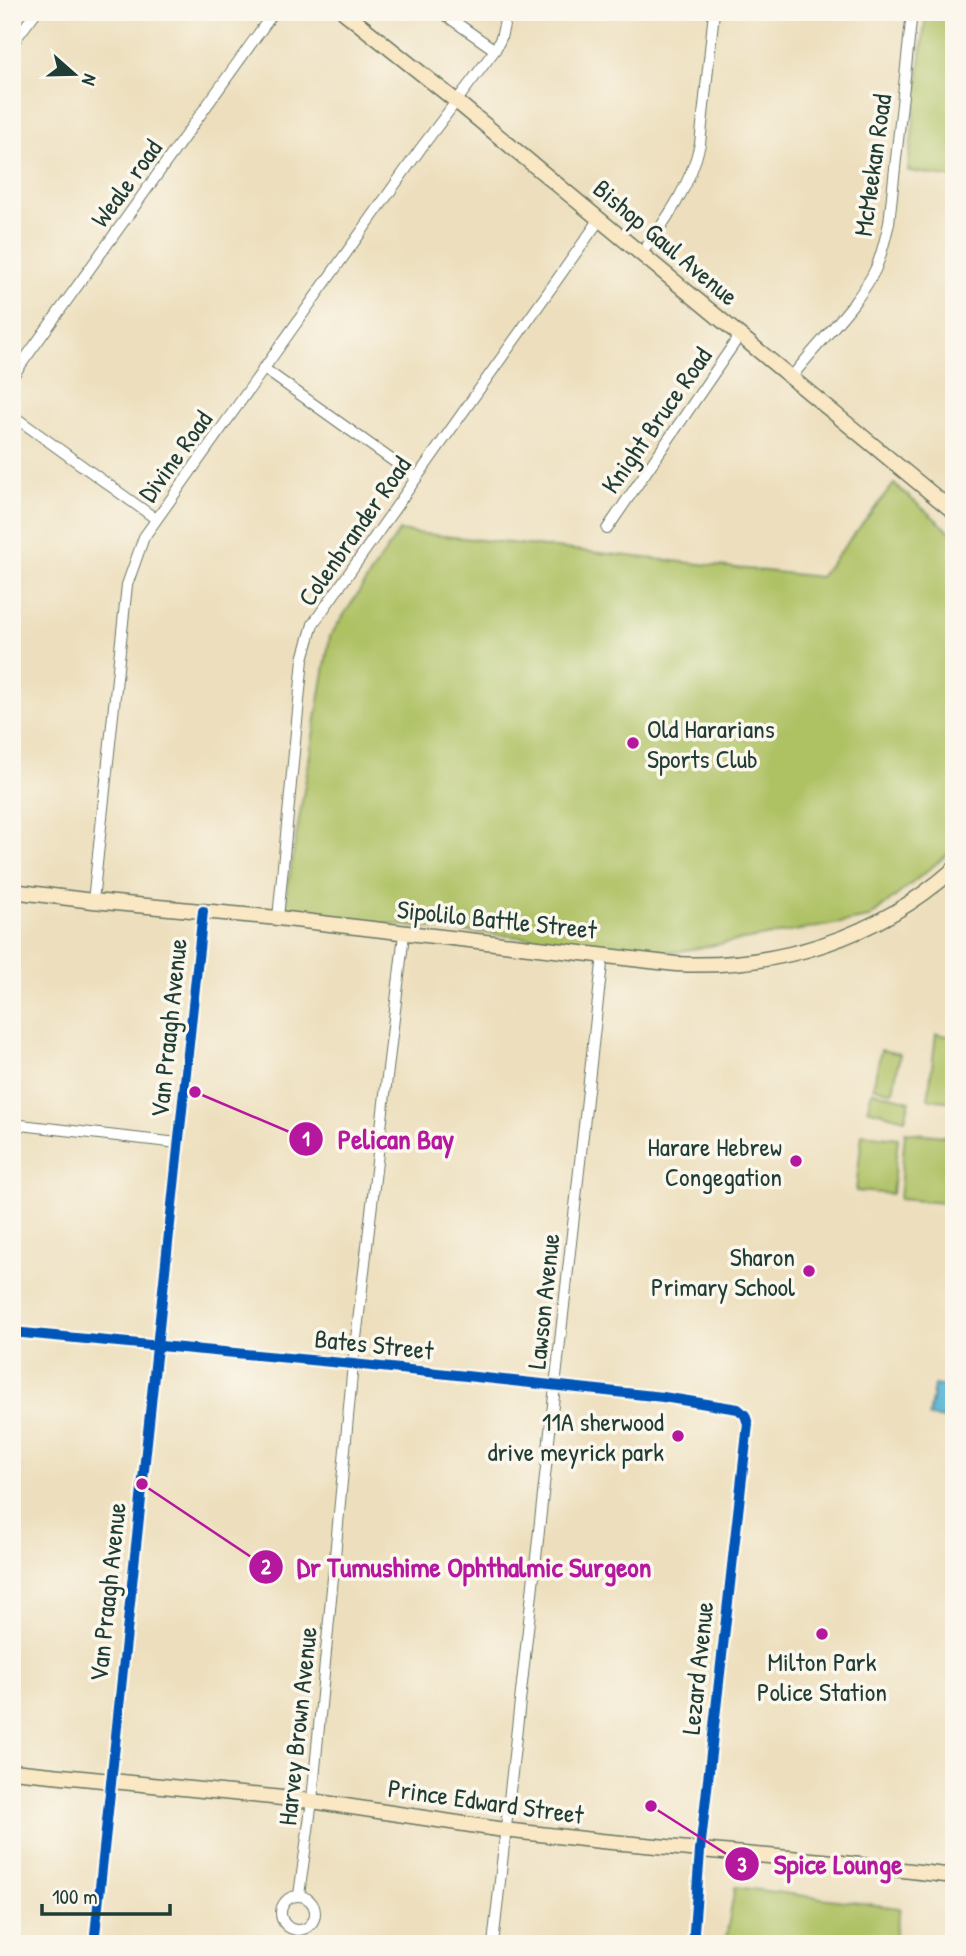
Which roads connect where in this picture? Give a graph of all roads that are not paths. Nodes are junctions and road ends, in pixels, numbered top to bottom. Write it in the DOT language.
graph roads {
  1 [pos="36,12"];
  2 [pos="274,12"];
  3 [pos="344,12"];
  4 [pos="441,12"];
  5 [pos="507,12"];
  6 [pos="714,12"];
  7 [pos="912,12"];
  8 [pos="12,44"];
  9 [pos="495,50"];
  10 [pos="456,101"];
  11 [pos="600,219"];
  12 [pos="641,254"];
  13 [pos="740,335"];
  14 [pos="263,368"];
  15 [pos="12,377"];
  16 [pos="791,378"];
  17 [pos="12,415"];
  18 [pos="417,478"];
  19 [pos="954,512"];
  20 [pos="156,519"];
  21 [pos="607,529"];
  22 [pos="954,869"];
  23 [pos="12,891"];
  24 [pos="93,901"];
  25 [pos="203,911"];
  26 [pos="278,918"];
  27 [pos="404,934"];
  28 [pos="603,955"];
  29 [pos="12,1124"];
  30 [pos="178,1143"];
  31 [pos="12,1332"];
  32 [pos="157,1347"];
  33 [pos="353,1364"];
  34 [pos="554,1386"];
  35 [pos="731,1406"];
  36 [pos="12,1771"];
  37 [pos="110,1781"];
  38 [pos="312,1801"];
  39 [pos="504,1830"];
  40 [pos="699,1852"];
  41 [pos="954,1876"];
  42 [pos="299,1895"];
  43 [pos="94,1944"];
  44 [pos="493,1944"];
  45 [pos="693,1944"];
  1 -- 8 [label="street"];
  2 -- 15 [label="street, Weale road"];
  3 -- 10 [label="main road, Bishop Gaul Avenue"];
  4 -- 9 [label="street"];
  5 -- 9 [label="street, Divine Road"];
  6 -- 12 [label="street"];
  7 -- 16 [label="street, McMeekan Road"];
  9 -- 10 [label="street, Divine Road"];
  10 -- 11 [label="main road, Bishop Gaul Avenue"];
  10 -- 14 [label="street, Divine Road"];
  11 -- 12 [label="main road, Bishop Gaul Avenue"];
  11 -- 18 [label="street, Colenbrander Road"];
  12 -- 13 [label="main road, Bishop Gaul Avenue"];
  13 -- 16 [label="main road, Bishop Gaul Avenue"];
  13 -- 21 [label="street, Knight Bruce Road"];
  14 -- 18 [label="street"];
  14 -- 20 [label="street, Divine Road"];
  16 -- 19 [label="main road, Bishop Gaul Avenue"];
  17 -- 20 [label="street"];
  18 -- 26 [label="street, Colenbrander Road"];
  20 -- 24 [label="street, Divine Road"];
  22 -- 28 [label="main road, Sipolilo Battle Street"];
  23 -- 24 [label="main road, Sipolilo Battle Street"];
  24 -- 25 [label="main road, Sipolilo Battle Street"];
  25 -- 26 [label="main road, Sipolilo Battle Street"];
  25 -- 30 [label="street, Van Praagh Avenue"];
  26 -- 27 [label="main road, Sipolilo Battle Street"];
  27 -- 28 [label="main road, Sipolilo Battle Street"];
  27 -- 33 [label="street, Harvey Brown Avenue"];
  28 -- 34 [label="street, Lawson Avenue"];
  29 -- 30 [label="street"];
  30 -- 32 [label="street, Van Praagh Avenue"];
  31 -- 32 [label="street, Bates Street"];
  32 -- 33 [label="street, Bates Street"];
  32 -- 37 [label="street, Van Praagh Avenue"];
  33 -- 34 [label="street, Bates Street"];
  33 -- 38 [label="street, Harvey Brown Avenue"];
  34 -- 35 [label="street, Bates Street"];
  34 -- 39 [label="street, Lawson Avenue"];
  35 -- 40 [label="street, Lezard Avenue"];
  36 -- 37 [label="main road, Prince Edward Street"];
  37 -- 38 [label="main road, Prince Edward Street"];
  37 -- 43 [label="street, Van Praagh Avenue"];
  38 -- 39 [label="main road, Prince Edward Street"];
  38 -- 42 [label="street, Harvey Brown Avenue"];
  39 -- 40 [label="main road, Prince Edward Street"];
  39 -- 44 [label="street, Lawson Avenue"];
  40 -- 41 [label="main road, Prince Edward Street"];
  40 -- 45 [label="street, Lezard Avenue"];
}
